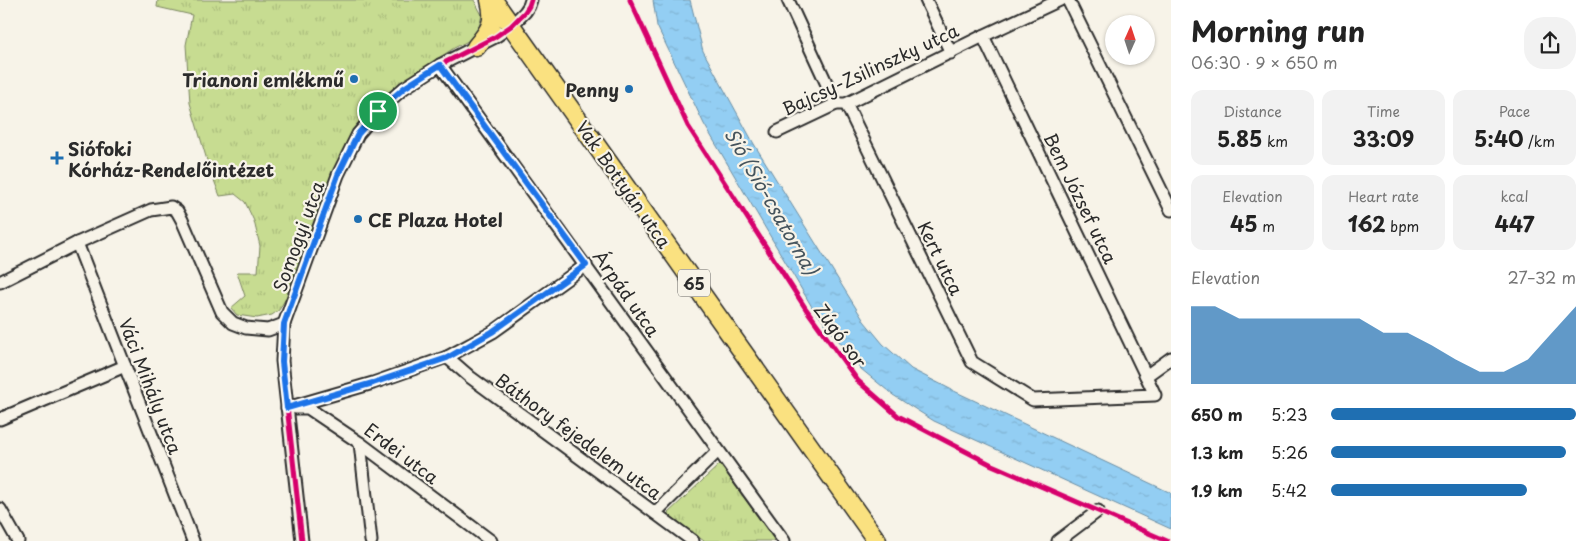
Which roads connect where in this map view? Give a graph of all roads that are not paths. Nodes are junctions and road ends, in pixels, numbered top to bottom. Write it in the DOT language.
graph roads {
  1 [pos="492,0"];
  2 [pos="531,0"];
  3 [pos="788,0"];
  4 [pos="926,0"];
  5 [pos="1060,0"];
  6 [pos="1068,0"];
  7 [pos="511,26"];
  8 [pos="983,36"];
  9 [pos="476,47"];
  10 [pos="951,53"];
  11 [pos="440,65"];
  12 [pos="841,104"];
  13 [pos="777,132"];
  14 [pos="1171,210"];
  15 [pos="77,244"];
  16 [pos="586,265"];
  17 [pos="0,282"];
  18 [pos="284,324"];
  19 [pos="447,358"];
  20 [pos="1171,358"];
  21 [pos="125,366"];
  22 [pos="1146,376"];
  23 [pos="1033,400"];
  24 [pos="287,408"];
  25 [pos="0,418"];
  26 [pos="360,443"];
  27 [pos="718,451"];
  28 [pos="0,509"];
  29 [pos="1098,511"];
  30 [pos="655,513"];
  31 [pos="18,541"];
  32 [pos="194,541"];
  33 [pos="302,541"];
  34 [pos="371,541"];
  35 [pos="491,541"];
  36 [pos="693,541"];
  37 [pos="784,541"];
  38 [pos="877,541"];
  39 [pos="1058,541"];
  1 -- 7 [label="main road, Vak Bottyán utca / 65"];
  1 -- 9 [label="main road"];
  2 -- 7 [label="street, Somogyi utca"];
  3 -- 12 [label="street, Kert utca"];
  4 -- 10 [label="street"];
  5 -- 8 [label="street, Bajcsy-Zsilinszky utca"];
  6 -- 14 [label="street"];
  7 -- 9 [label="street, Somogyi utca"];
  7 -- 38 [label="main road, Vak Bottyán utca / 65"];
  8 -- 10 [label="street, Bajcsy-Zsilinszky utca"];
  8 -- 22 [label="street, Bem József utca"];
  9 -- 11 [label="street, Somogyi utca"];
  10 -- 12 [label="street, Bajcsy-Zsilinszky utca"];
  11 -- 16 [label="street, Árpád utca"];
  11 -- 18 [label="street, Somogyi utca"];
  12 -- 13 [label="street, Bajcsy-Zsilinszky utca"];
  12 -- 23 [label="street, Kert utca"];
  15 -- 17 [label="street"];
  15 -- 18 [label="street"];
  15 -- 21 [label="street, Váci Mihály utca"];
  16 -- 19 [label="street"];
  16 -- 27 [label="street, Árpád utca"];
  18 -- 24 [label="street, Somogyi utca"];
  19 -- 24 [label="street"];
  19 -- 30 [label="street, Báthory fejedelem utca"];
  20 -- 22 [label="street"];
  21 -- 25 [label="street"];
  21 -- 32 [label="street, Váci Mihály utca"];
  22 -- 23 [label="street, Bem József utca"];
  24 -- 26 [label="street, Erdei utca"];
  24 -- 33 [label="street, Somogyi utca"];
  26 -- 34 [label="street"];
  26 -- 35 [label="street, Erdei utca"];
  27 -- 30 [label="street"];
  27 -- 37 [label="street, Árpád utca"];
  28 -- 31 [label="street"];
  29 -- 39 [label="street"];
  30 -- 36 [label="street, Báthory fejedelem utca"];
}
